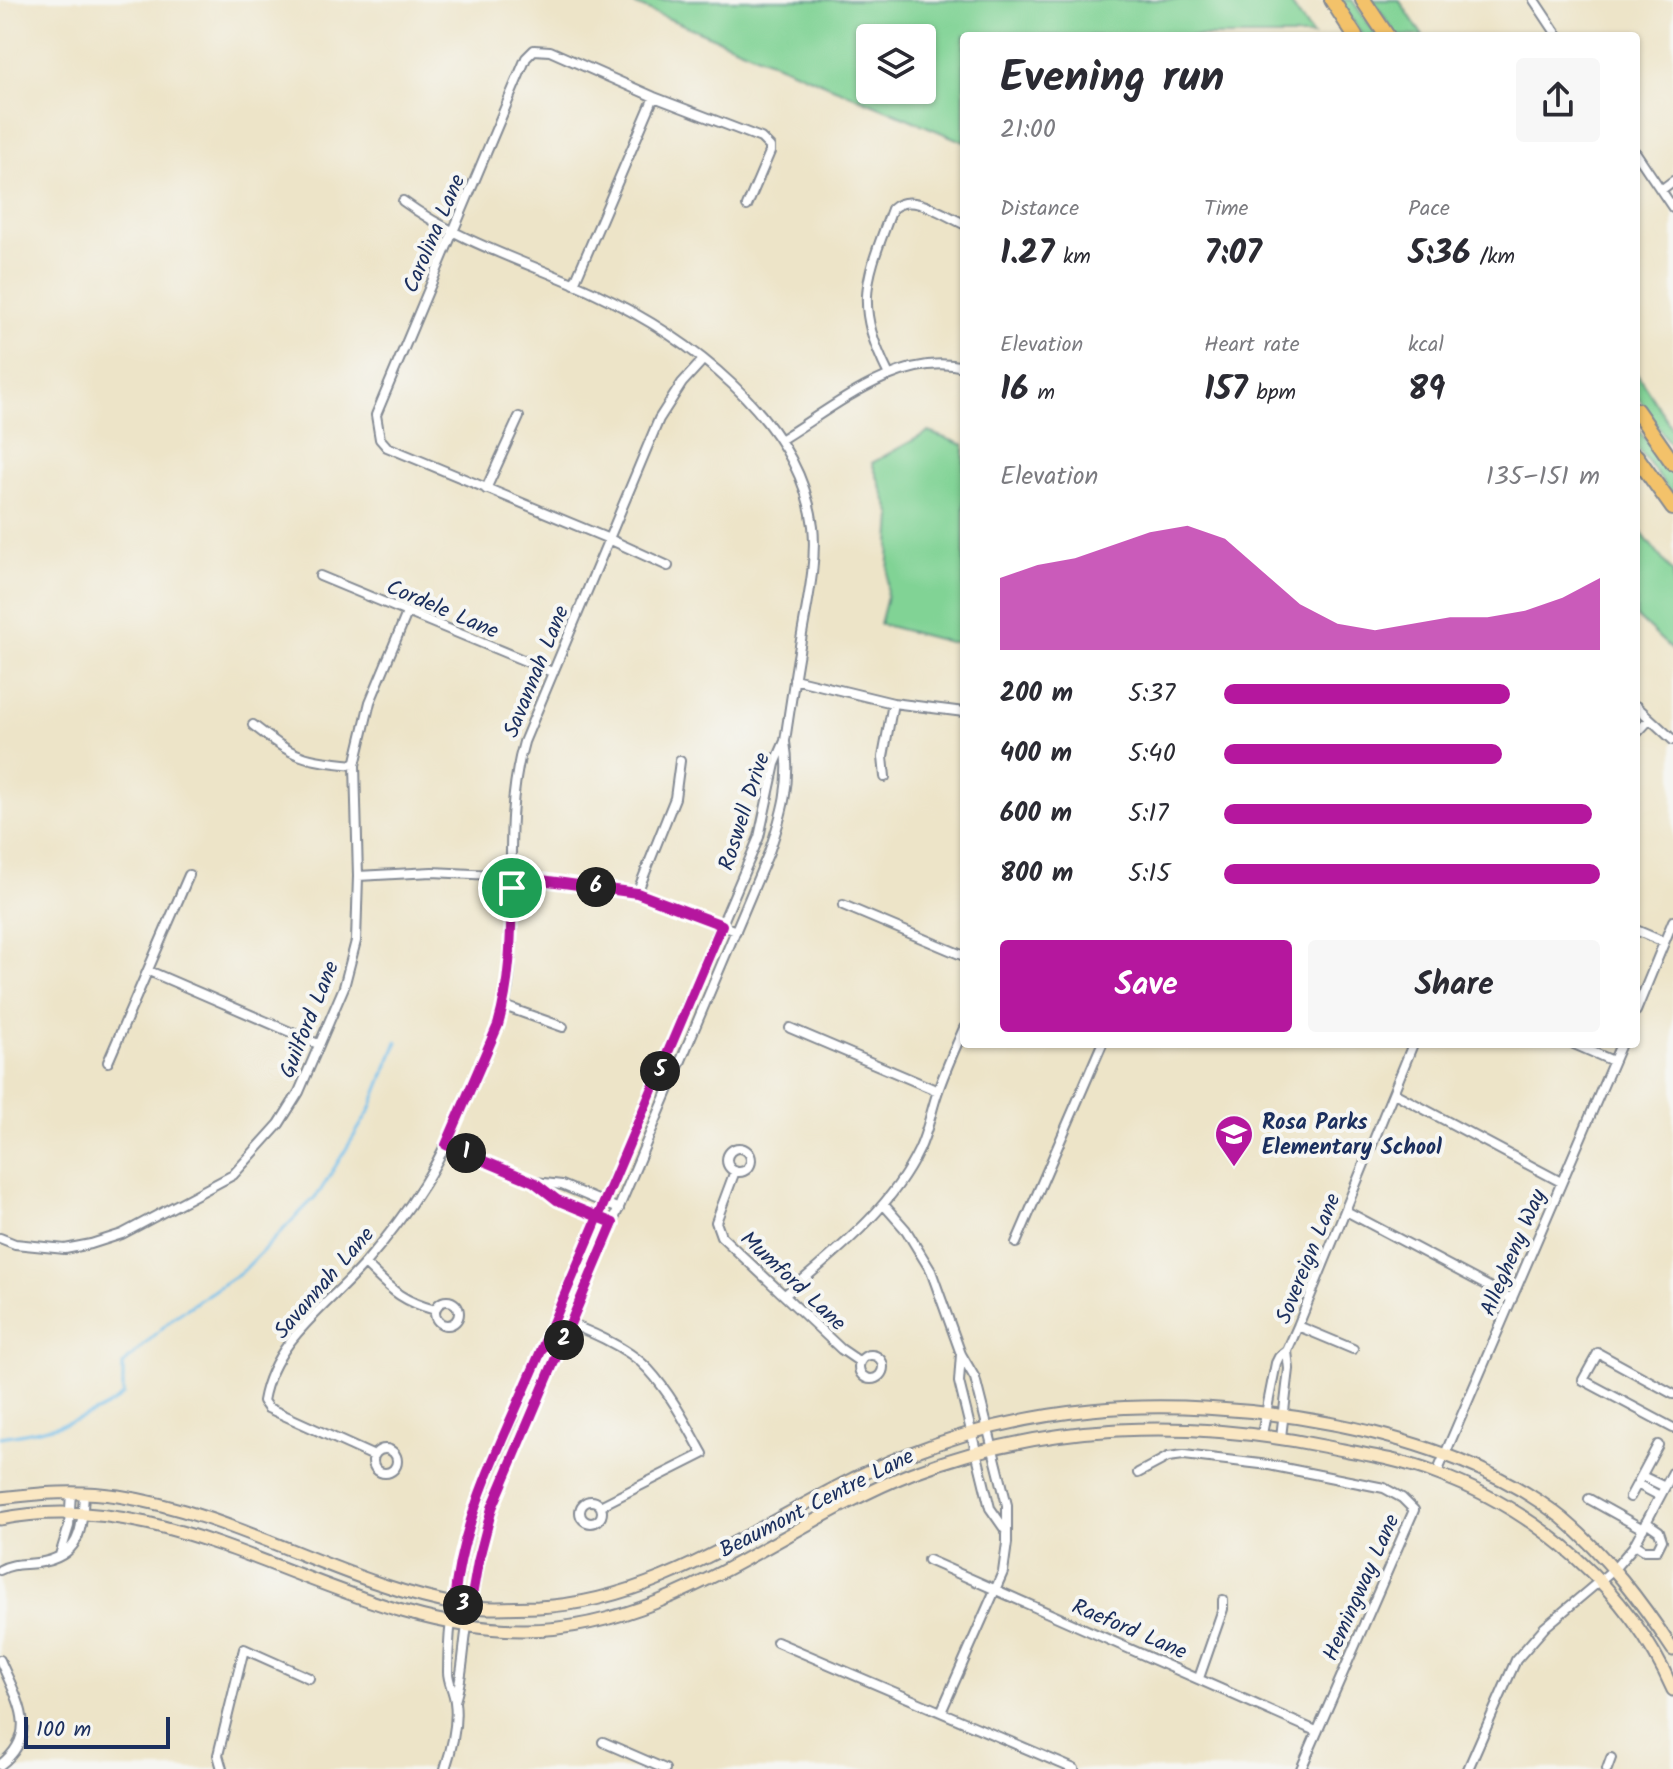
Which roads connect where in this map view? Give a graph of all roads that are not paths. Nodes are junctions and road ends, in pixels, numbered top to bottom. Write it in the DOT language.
graph roads {
  1 [pos="1332,0"];
  2 [pos="1363,0"];
  3 [pos="1534,0"];
  4 [pos="1352,32"];
  5 [pos="1384,32"];
  6 [pos="1555,32"];
  7 [pos="654,97"];
  8 [pos="1640,159"];
  9 [pos="1673,181"];
  10 [pos="1661,190"];
  11 [pos="403,201"];
  12 [pos="747,206"];
  13 [pos="1673,208"];
  14 [pos="960,222"];
  15 [pos="453,232"];
  16 [pos="574,284"];
  17 [pos="703,360"];
  18 [pos="960,367"];
  19 [pos="889,375"];
  20 [pos="1640,416"];
  21 [pos="519,417"];
  22 [pos="780,440"];
  23 [pos="1640,462"];
  24 [pos="1673,463"];
  25 [pos="486,489"];
  26 [pos="1673,508"];
  27 [pos="609,539"];
  28 [pos="668,566"];
  29 [pos="320,576"];
  30 [pos="407,613"];
  31 [pos="552,672"];
  32 [pos="794,679"];
  33 [pos="893,703"];
  34 [pos="1640,710"];
  35 [pos="960,711"];
  36 [pos="1650,719"];
  37 [pos="253,725"];
  38 [pos="1640,730"];
  39 [pos="1673,740"];
  40 [pos="785,741"];
  41 [pos="680,761"];
  42 [pos="355,765"];
  43 [pos="885,777"];
  44 [pos="189,875"];
  45 [pos="358,876"];
  46 [pos="512,876"];
  47 [pos="637,893"];
  48 [pos="843,905"];
  49 [pos="1673,921"];
  50 [pos="722,925"];
  51 [pos="736,931"];
  52 [pos="1640,932"];
  53 [pos="1664,942"];
  54 [pos="960,954"];
  55 [pos="149,971"];
  56 [pos="1640,1001"];
  57 [pos="504,1006"];
  58 [pos="563,1027"];
  59 [pos="790,1028"];
  60 [pos="960,1038"];
  61 [pos="318,1044"];
  62 [pos="1100,1048"];
  63 [pos="1411,1048"];
  64 [pos="1583,1048"];
  65 [pos="1619,1048"];
  66 [pos="1613,1061"];
  67 [pos="108,1062"];
  68 [pos="938,1091"];
  69 [pos="1394,1093"];
  70 [pos="446,1145"];
  71 [pos="735,1171"];
  72 [pos="534,1182"];
  73 [pos="1561,1182"];
  74 [pos="604,1202"];
  75 [pos="884,1205"];
  76 [pos="619,1209"];
  77 [pos="1346,1211"];
  78 [pos="598,1217"];
  79 [pos="613,1223"];
  80 [pos="0,1238"];
  81 [pos="1016,1243"];
  82 [pos="365,1264"];
  83 [pos="785,1295"];
  84 [pos="1512,1299"];
  85 [pos="435,1310"];
  86 [pos="555,1318"];
  87 [pos="571,1324"];
  88 [pos="1298,1326"];
  89 [pos="1353,1349"];
  90 [pos="1287,1351"];
  91 [pos="961,1354"];
  92 [pos="860,1362"];
  93 [pos="1673,1394"];
  94 [pos="1266,1415"];
  95 [pos="1283,1417"];
  96 [pos="1673,1428"];
  97 [pos="988,1429"];
  98 [pos="972,1433"];
  99 [pos="1262,1434"];
  100 [pos="1281,1437"];
  101 [pos="1658,1445"];
  102 [pos="993,1448"];
  103 [pos="976,1452"];
  104 [pos="1445,1455"];
  105 [pos="374,1456"];
  106 [pos="1673,1472"];
  107 [pos="1138,1473"];
  108 [pos="1437,1473"];
  109 [pos="1640,1480"];
  110 [pos="1665,1487"];
  111 [pos="71,1492"];
  112 [pos="84,1493"];
  113 [pos="1660,1496"];
  114 [pos="1630,1497"];
  115 [pos="0,1498"];
  116 [pos="1589,1499"];
  117 [pos="600,1506"];
  118 [pos="77,1513"];
  119 [pos="0,1519"];
  120 [pos="1644,1526"];
  121 [pos="1006,1531"];
  122 [pos="1635,1544"];
  123 [pos="928,1560"];
  124 [pos="1615,1568"];
  125 [pos="0,1570"];
  126 [pos="1599,1580"];
  127 [pos="996,1589"];
  128 [pos="1223,1600"];
  129 [pos="454,1603"];
  130 [pos="470,1607"];
  131 [pos="451,1625"];
  132 [pos="466,1627"];
  133 [pos="777,1642"];
  134 [pos="1673,1650"];
  135 [pos="0,1660"];
  136 [pos="309,1678"];
  137 [pos="1199,1678"];
  138 [pos="1673,1690"];
  139 [pos="455,1702"];
  140 [pos="942,1710"];
  141 [pos="1316,1731"];
  142 [pos="603,1742"];
  143 [pos="1611,1758"];
  144 [pos="0,1765"];
  145 [pos="222,1769"];
  146 [pos="445,1769"];
  147 [pos="665,1769"];
  148 [pos="1074,1769"];
  149 [pos="1301,1769"];
  150 [pos="1468,1769"];
  151 [pos="1607,1769"];
  1 -- 4 [label="highway"];
  2 -- 5 [label="highway"];
  3 -- 6 [label="street"];
  7 -- 12 [label="street, Carolina Lane"];
  7 -- 15 [label="street, Carolina Lane"];
  7 -- 16 [label="street"];
  8 -- 10 [label="street"];
  9 -- 10 [label="street"];
  10 -- 13 [label="street"];
  11 -- 15 [label="street, Roswell Drive"];
  14 -- 19 [label="street"];
  15 -- 16 [label="street, Roswell Drive"];
  15 -- 25 [label="street, Carolina Lane"];
  16 -- 17 [label="street, Roswell Drive"];
  17 -- 22 [label="street, Roswell Drive"];
  17 -- 27 [label="street, Savannah Lane"];
  18 -- 19 [label="street"];
  19 -- 22 [label="street"];
  20 -- 24 [label="highway"];
  21 -- 25 [label="street"];
  22 -- 32 [label="street, Roswell Drive"];
  23 -- 26 [label="highway"];
  25 -- 27 [label="street, Carolina Lane"];
  27 -- 28 [label="street, Carolina Lane"];
  27 -- 31 [label="street, Savannah Lane"];
  29 -- 30 [label="street, Cordele Lane"];
  30 -- 31 [label="street, Cordele Lane"];
  30 -- 42 [label="street, Guilford Lane"];
  31 -- 46 [label="street, Savannah Lane"];
  32 -- 33 [label="street"];
  32 -- 40 [label="street, Roswell Drive"];
  33 -- 35 [label="street"];
  33 -- 43 [label="street"];
  34 -- 36 [label="street"];
  36 -- 38 [label="street"];
  36 -- 39 [label="street"];
  37 -- 42 [label="street"];
  40 -- 50 [label="street, Roswell Drive"];
  40 -- 51 [label="street, Roswell Drive"];
  41 -- 47 [label="street"];
  42 -- 45 [label="street, Guilford Lane"];
  44 -- 55 [label="street"];
  45 -- 46 [label="street"];
  45 -- 61 [label="street, Guilford Lane"];
  46 -- 47 [label="street"];
  46 -- 57 [label="street, Savannah Lane"];
  47 -- 50 [label="street"];
  48 -- 54 [label="street"];
  49 -- 53 [label="street"];
  50 -- 51 [label="street"];
  50 -- 74 [label="street, Roswell Drive"];
  51 -- 76 [label="street, Roswell Drive"];
  52 -- 53 [label="street"];
  53 -- 56 [label="street"];
  55 -- 61 [label="street"];
  55 -- 67 [label="street"];
  57 -- 58 [label="street"];
  57 -- 70 [label="street, Savannah Lane"];
  59 -- 68 [label="street"];
  60 -- 68 [label="street"];
  61 -- 80 [label="street, Guilford Lane"];
  62 -- 81 [label="street"];
  63 -- 69 [label="street, Sovereign Lane"];
  64 -- 66 [label="street"];
  65 -- 66 [label="street, Allegheny Way"];
  66 -- 73 [label="street, Allegheny Way"];
  68 -- 75 [label="street"];
  69 -- 73 [label="street"];
  69 -- 77 [label="street, Sovereign Lane"];
  70 -- 72 [label="street"];
  70 -- 82 [label="street, Savannah Lane"];
  71 -- 83 [label="street, Mumford Lane"];
  72 -- 74 [label="street"];
  72 -- 78 [label="street"];
  73 -- 84 [label="street, Allegheny Way"];
  74 -- 76 [label="street"];
  74 -- 78 [label="street, Roswell Drive"];
  75 -- 83 [label="street"];
  75 -- 91 [label="street"];
  76 -- 79 [label="street, Roswell Drive"];
  77 -- 84 [label="street"];
  77 -- 88 [label="street, Sovereign Lane"];
  78 -- 79 [label="street"];
  78 -- 86 [label="street, Roswell Drive"];
  79 -- 87 [label="street, Roswell Drive"];
  82 -- 85 [label="street"];
  82 -- 105 [label="street, Savannah Lane"];
  83 -- 92 [label="street, Mumford Lane"];
  84 -- 104 [label="street, Allegheny Way"];
  86 -- 87 [label="street"];
  86 -- 129 [label="street, Roswell Drive"];
  87 -- 117 [label="street"];
  87 -- 130 [label="street, Roswell Drive"];
  88 -- 89 [label="street"];
  88 -- 90 [label="street, Sovereign Lane"];
  90 -- 94 [label="street, Sovereign Lane"];
  90 -- 95 [label="street, Sovereign Lane"];
  91 -- 97 [label="street"];
  91 -- 98 [label="street"];
  93 -- 96 [label="street"];
  94 -- 95 [label="street, Beaumont Centre Lane"];
  94 -- 97 [label="street, Beaumont Centre Lane"];
  94 -- 99 [label="street, Sovereign Lane"];
  95 -- 100 [label="street, Sovereign Lane"];
  95 -- 104 [label="street, Beaumont Centre Lane"];
  97 -- 98 [label="street, Beaumont Centre Lane"];
  97 -- 102 [label="street"];
  98 -- 103 [label="street"];
  98 -- 130 [label="street, Beaumont Centre Lane"];
  99 -- 100 [label="street, Beaumont Centre Lane"];
  99 -- 102 [label="street, Beaumont Centre Lane"];
  100 -- 108 [label="street, Beaumont Centre Lane"];
  101 -- 109 [label="street"];
  102 -- 103 [label="street, Beaumont Centre Lane"];
  102 -- 121 [label="street"];
  103 -- 121 [label="street"];
  103 -- 132 [label="street, Beaumont Centre Lane"];
  104 -- 108 [label="street, Allegheny Way"];
  104 -- 124 [label="street, Beaumont Centre Lane"];
  106 -- 110 [label="street"];
  107 -- 141 [label="street, Hemingway Lane"];
  108 -- 126 [label="street, Beaumont Centre Lane"];
  109 -- 110 [label="street"];
  109 -- 113 [label="street"];
  109 -- 114 [label="street"];
  110 -- 113 [label="street"];
  111 -- 112 [label="street, Beaumont Centre Lane"];
  111 -- 115 [label="street, Beaumont Centre Lane"];
  111 -- 118 [label="street"];
  112 -- 118 [label="street"];
  112 -- 129 [label="street, Beaumont Centre Lane"];
  113 -- 120 [label="street"];
  116 -- 120 [label="street"];
  118 -- 119 [label="street, Beaumont Centre Lane"];
  118 -- 125 [label="street"];
  118 -- 131 [label="street, Beaumont Centre Lane"];
  120 -- 122 [label="street"];
  120 -- 122 [label="street"];
  121 -- 127 [label="street"];
  122 -- 124 [label="street"];
  123 -- 127 [label="street, Raeford Lane"];
  124 -- 126 [label="street"];
  124 -- 134 [label="street, Beaumont Centre Lane"];
  126 -- 138 [label="street, Beaumont Centre Lane"];
  126 -- 150 [label="street"];
  127 -- 137 [label="street, Raeford Lane"];
  127 -- 140 [label="street"];
  128 -- 137 [label="street"];
  129 -- 130 [label="street, Beaumont Centre Lane"];
  129 -- 131 [label="street, Roswell Drive"];
  130 -- 132 [label="street, Roswell Drive"];
  131 -- 132 [label="street, Beaumont Centre Lane"];
  131 -- 139 [label="street, Roswell Drive"];
  132 -- 139 [label="street, Roswell Drive"];
  133 -- 140 [label="street"];
  135 -- 144 [label="street"];
  136 -- 145 [label="street"];
  137 -- 141 [label="street, Raeford Lane"];
  139 -- 146 [label="street"];
  140 -- 148 [label="street"];
  141 -- 149 [label="street, Hemingway Lane"];
  142 -- 147 [label="street"];
  143 -- 151 [label="street"];
}
